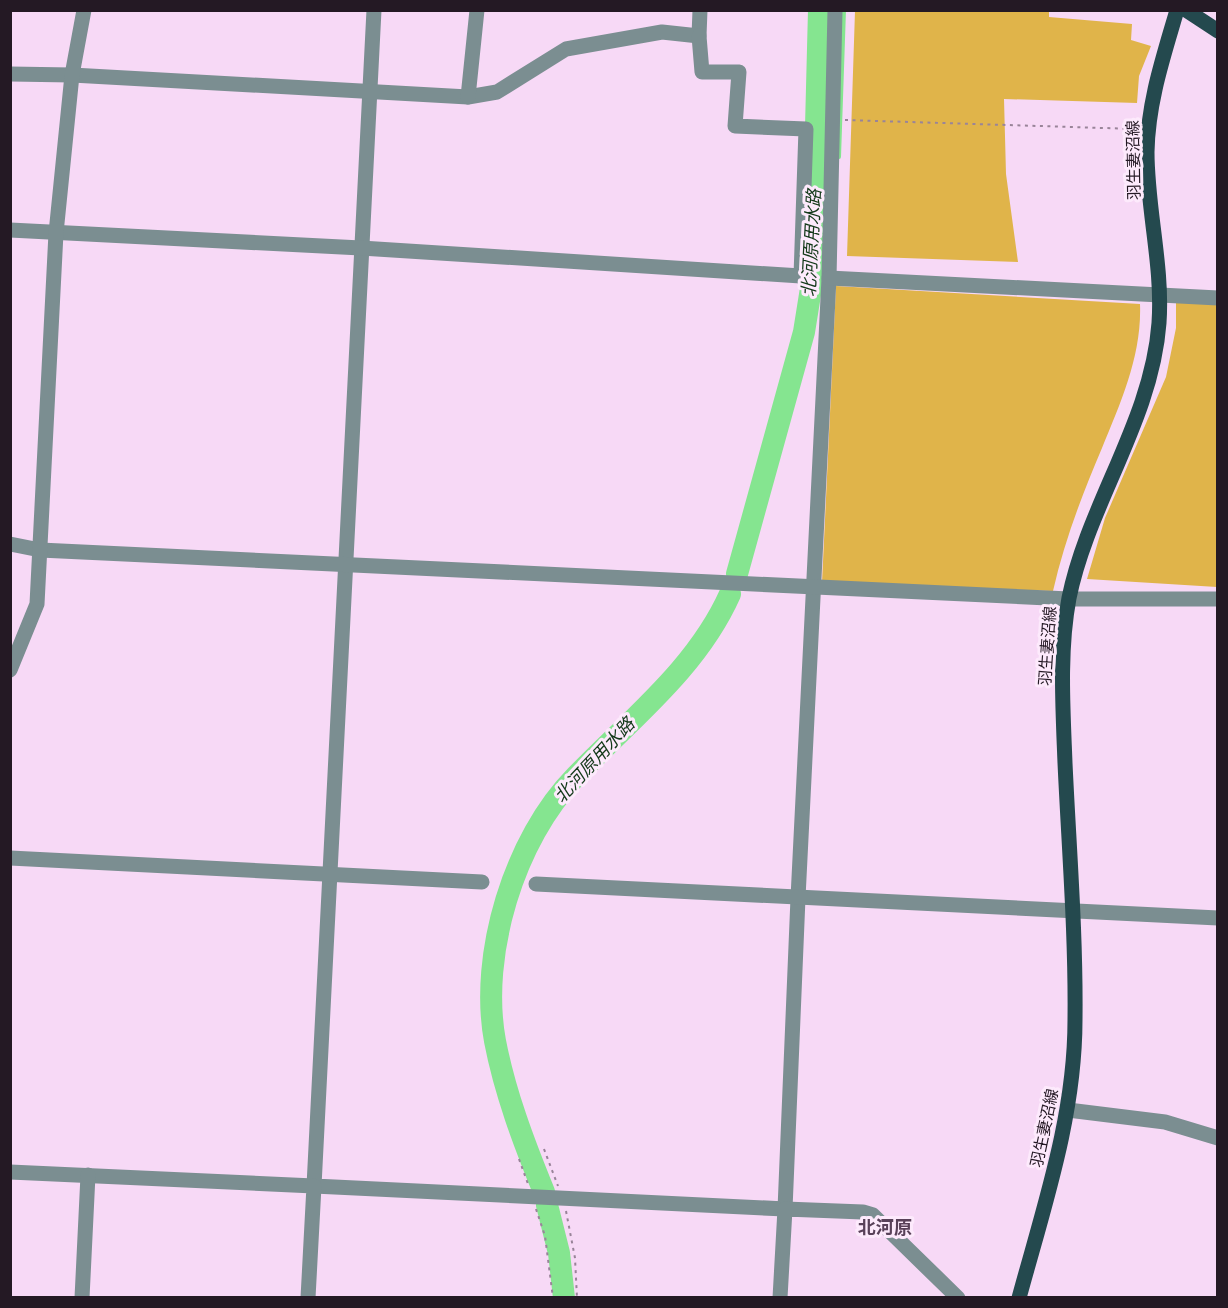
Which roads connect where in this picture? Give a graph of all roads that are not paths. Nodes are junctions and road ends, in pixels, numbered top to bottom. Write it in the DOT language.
graph roads {
  1 [pos="84,10"];
  2 [pos="374,10"];
  3 [pos="477,10"];
  4 [pos="700,10"];
  5 [pos="835,10"];
  6 [pos="1177,10"];
  7 [pos="1186,10"];
  8 [pos="1218,31"];
  9 [pos="699,36"];
  10 [pos="10,74"];
  11 [pos="72,75"];
  12 [pos="371,91"];
  13 [pos="468,97"];
  14 [pos="10,230"];
  15 [pos="56,233"];
  16 [pos="361,248"];
  17 [pos="829,278"];
  18 [pos="1160,293"];
  19 [pos="1218,298"];
  20 [pos="10,544"];
  21 [pos="39,550"];
  22 [pos="345,564"];
  23 [pos="813,587"];
  24 [pos="1069,599"];
  25 [pos="1218,599"];
  26 [pos="10,670"];
  27 [pos="10,858"];
  28 [pos="330,873"];
  29 [pos="482,882"];
  30 [pos="536,885"];
  31 [pos="798,898"];
  32 [pos="1072,911"];
  33 [pos="1218,918"];
  34 [pos="1068,1110"];
  35 [pos="1218,1138"];
  36 [pos="10,1172"];
  37 [pos="88,1175"];
  38 [pos="314,1186"];
  39 [pos="785,1209"];
  40 [pos="82,1298"];
  41 [pos="308,1298"];
  42 [pos="780,1298"];
  43 [pos="958,1298"];
  44 [pos="1019,1298"];
  1 -- 11 [label="street"];
  2 -- 12 [label="street"];
  3 -- 13 [label="street"];
  4 -- 9 [label="street"];
  5 -- 17 [label="street"];
  6 -- 18 [label="main road, 羽生妻沼線"];
  7 -- 8 [label="main road"];
  9 -- 13 [label="street"];
  9 -- 16 [label="street"];
  10 -- 11 [label="street"];
  11 -- 12 [label="street"];
  11 -- 15 [label="street"];
  12 -- 13 [label="street"];
  12 -- 16 [label="street"];
  14 -- 15 [label="street"];
  15 -- 16 [label="street"];
  15 -- 21 [label="street"];
  16 -- 22 [label="street"];
  17 -- 18 [label="street"];
  17 -- 23 [label="street"];
  18 -- 19 [label="street"];
  18 -- 24 [label="main road, 羽生妻沼線"];
  20 -- 21 [label="street"];
  21 -- 22 [label="street"];
  21 -- 26 [label="street"];
  22 -- 23 [label="street"];
  22 -- 28 [label="street"];
  23 -- 24 [label="street"];
  23 -- 31 [label="street"];
  24 -- 25 [label="street"];
  24 -- 32 [label="main road, 羽生妻沼線"];
  27 -- 28 [label="street"];
  28 -- 29 [label="street"];
  28 -- 38 [label="street"];
  30 -- 31 [label="street"];
  31 -- 32 [label="street"];
  31 -- 39 [label="street"];
  32 -- 33 [label="street"];
  32 -- 34 [label="main road, 羽生妻沼線"];
  34 -- 35 [label="street"];
  34 -- 44 [label="main road, 羽生妻沼線"];
  36 -- 37 [label="street"];
  37 -- 38 [label="street"];
  37 -- 40 [label="street"];
  38 -- 39 [label="street"];
  38 -- 41 [label="street"];
  39 -- 42 [label="street"];
  39 -- 43 [label="street"];
}
